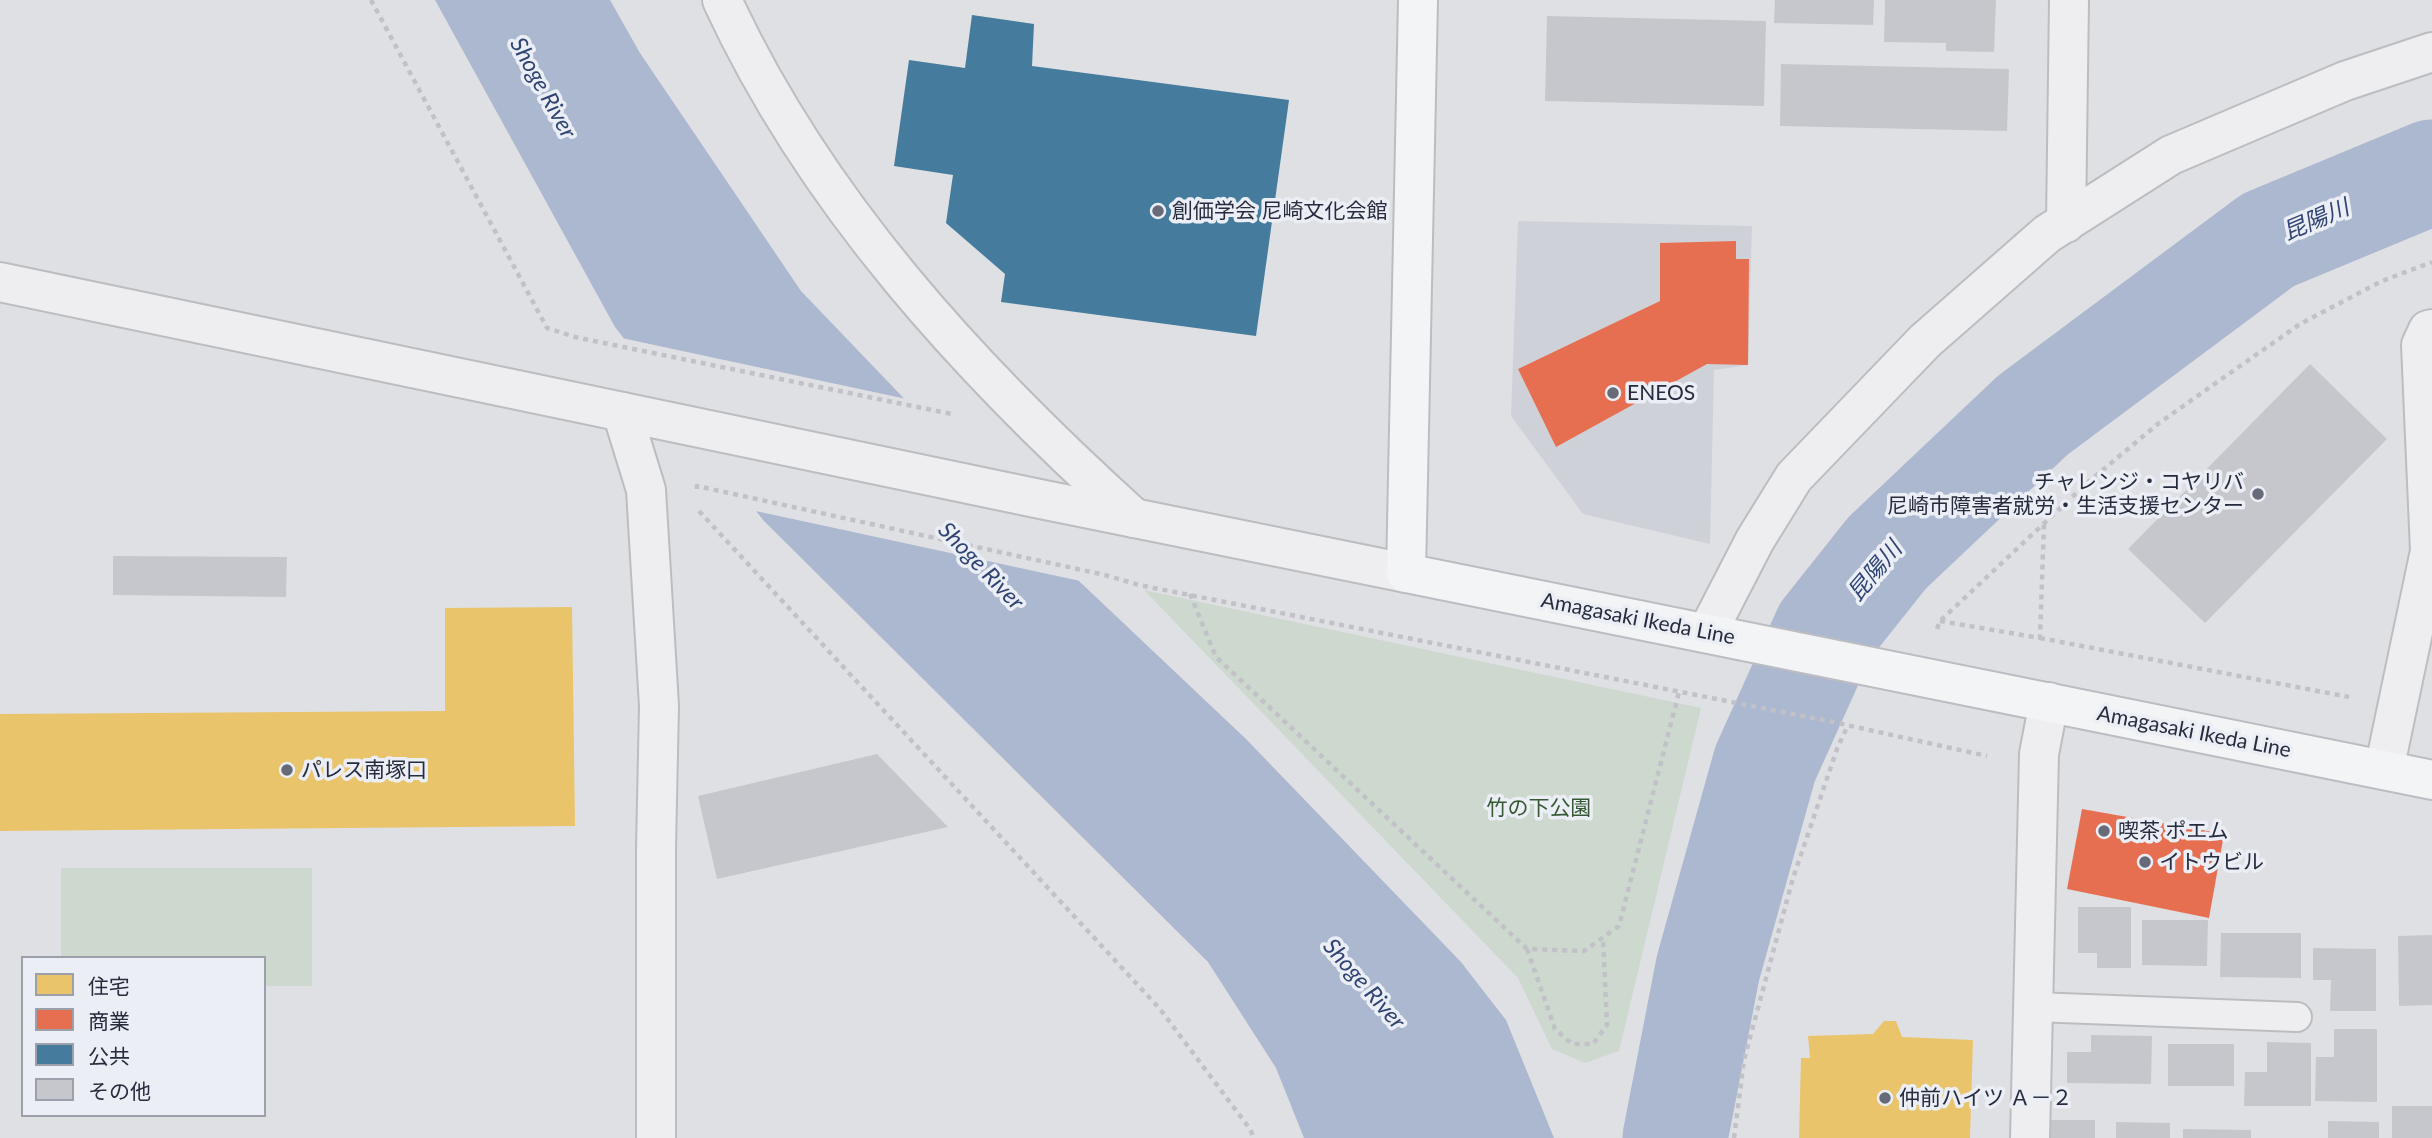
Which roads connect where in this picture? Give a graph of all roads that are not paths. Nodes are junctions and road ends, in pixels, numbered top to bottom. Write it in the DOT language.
graph roads {
  1 [pos="722,0"];
  2 [pos="1418,0"];
  3 [pos="2069,0"];
  4 [pos="2432,52"];
  5 [pos="2066,223"];
  6 [pos="0,282"];
  7 [pos="2432,329"];
  8 [pos="631,414"];
  9 [pos="1134,518"];
  10 [pos="1406,573"];
  11 [pos="1707,633"];
  12 [pos="2049,702"];
  13 [pos="2384,770"];
  14 [pos="2432,780"];
  15 [pos="2035,1007"];
  16 [pos="2297,1017"];
  17 [pos="656,1138"];
  18 [pos="2030,1138"];
  1 -- 9 [label="street"];
  2 -- 10 [label="main road"];
  3 -- 5 [label="street"];
  4 -- 5 [label="street"];
  5 -- 11 [label="street"];
  6 -- 8 [label="street"];
  7 -- 13 [label="street"];
  8 -- 9 [label="street"];
  8 -- 17 [label="street"];
  9 -- 10 [label="street"];
  10 -- 11 [label="main road, Amagasaki Ikeda Line"];
  11 -- 12 [label="main road, Amagasaki Ikeda Line"];
  12 -- 13 [label="main road, Amagasaki Ikeda Line"];
  12 -- 15 [label="street"];
  13 -- 14 [label="main road, Amagasaki Ikeda Line"];
  15 -- 16 [label="lane"];
  15 -- 18 [label="street"];
}
